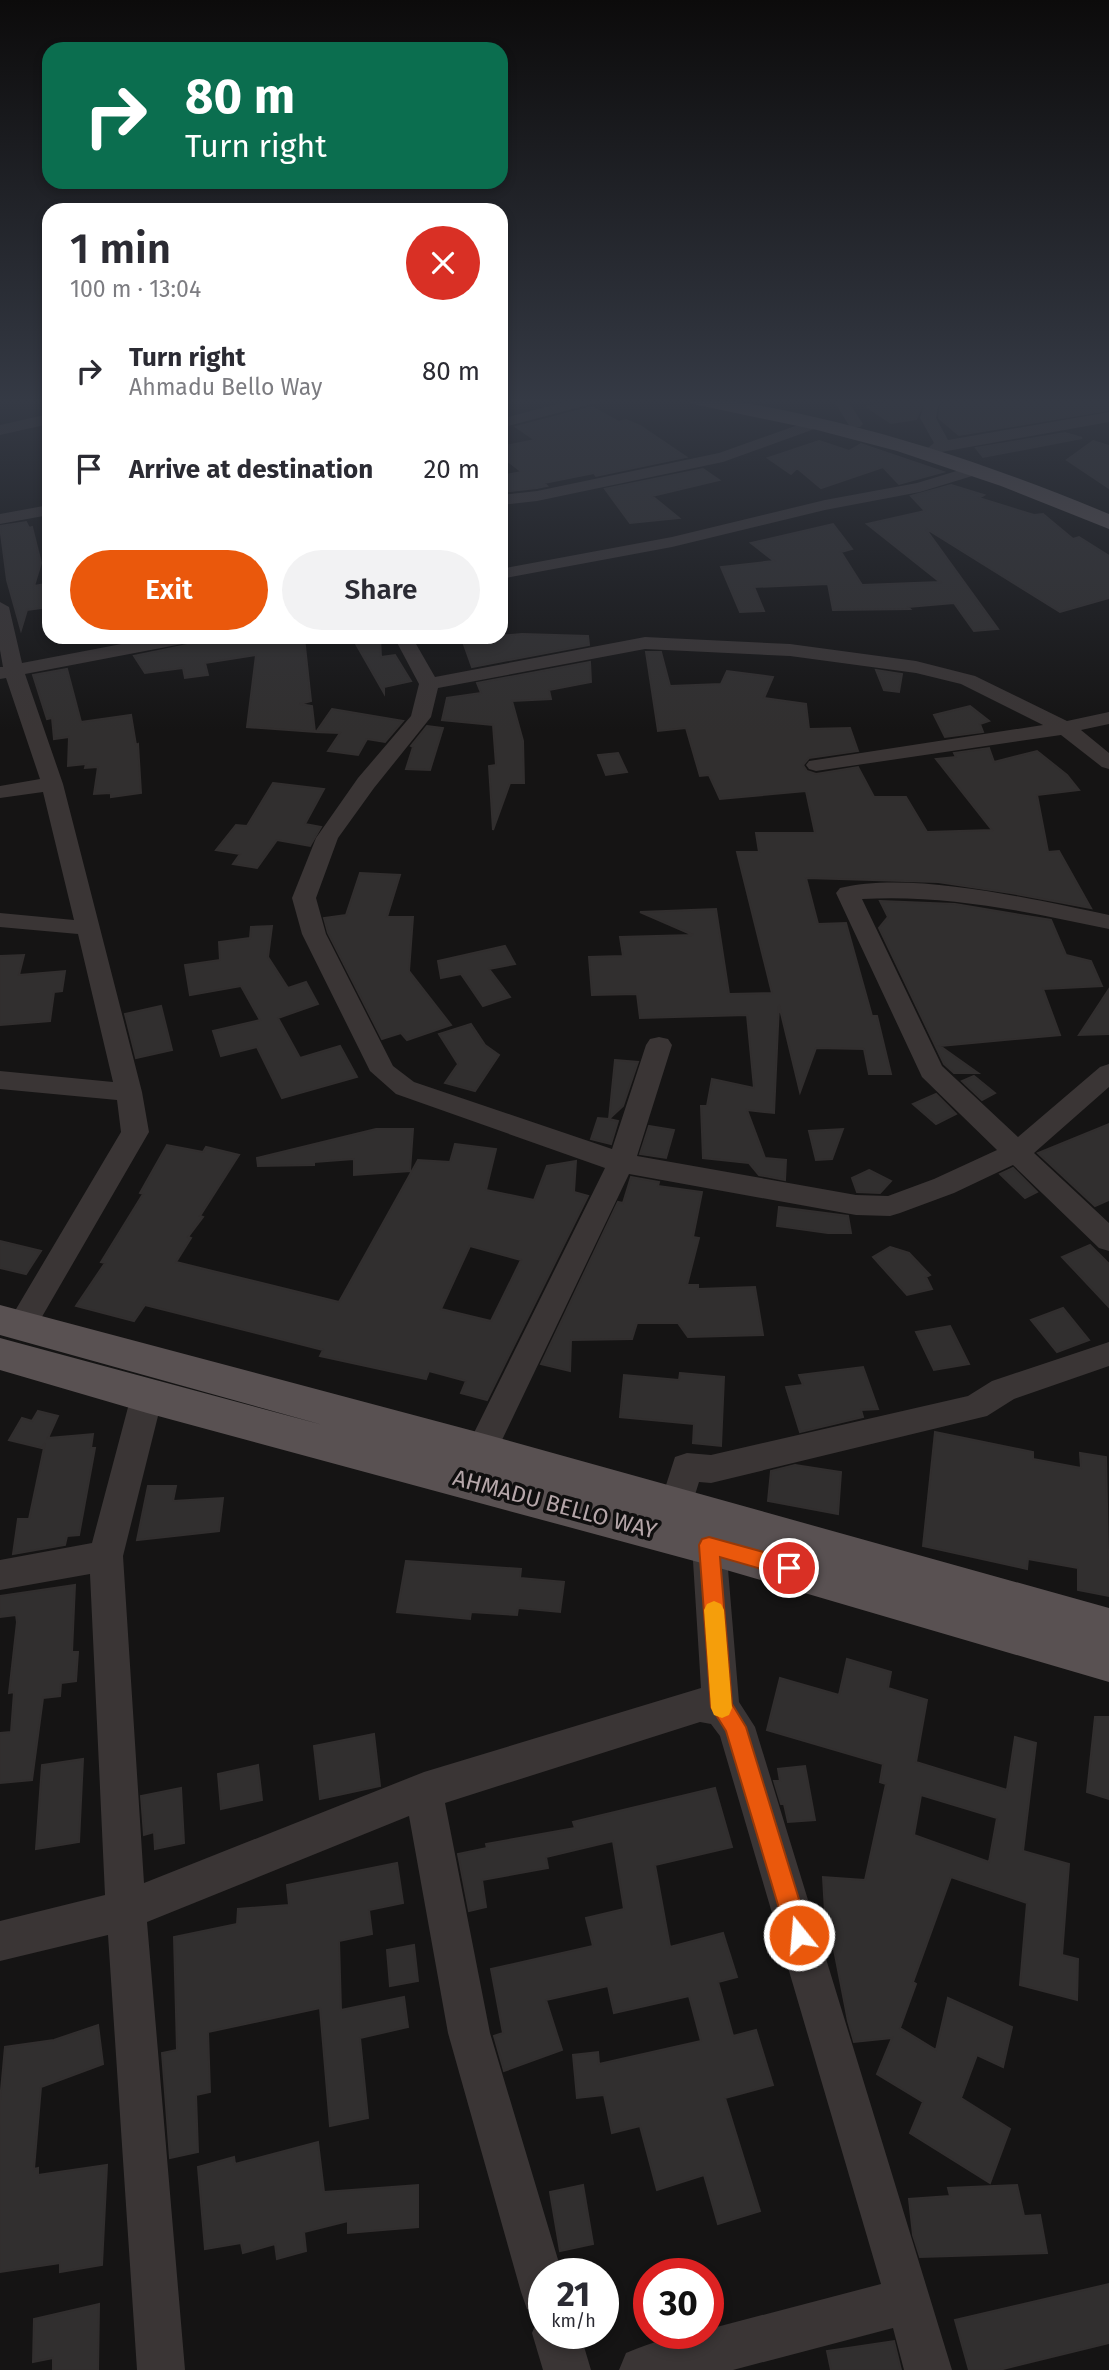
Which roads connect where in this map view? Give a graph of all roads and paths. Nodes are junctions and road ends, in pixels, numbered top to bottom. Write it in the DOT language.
graph roads {
  1 [pos="810,509"];
  2 [pos="1075,509"];
  3 [pos="42,511"];
  4 [pos="0,519"];
  5 [pos="1109,522"];
  6 [pos="508,573"];
  7 [pos="0,607"];
  8 [pos="151,644"];
  9 [pos="407,644"];
  10 [pos="7,672"];
  11 [pos="429,684"];
  12 [pos="1109,718"];
  13 [pos="1065,728"];
  14 [pos="1109,763"];
  15 [pos="816,765"];
  16 [pos="52,783"];
  17 [pos="0,792"];
  18 [pos="0,920"];
  19 [pos="1109,922"];
  20 [pos="88,928"];
  21 [pos="659,1045"];
  22 [pos="1109,1073"];
  23 [pos="0,1080"];
  24 [pos="129,1092"];
  25 [pos="1018,1152"];
  26 [pos="621,1163"];
  27 [pos="1109,1240"];
  28 [pos="7,1333"];
  29 [pos="1109,1354"];
  30 [pos="147,1396"];
  31 [pos="481,1451"];
  32 [pos="676,1507"];
  33 [pos="709,1545"];
  34 [pos="106,1556"];
  35 [pos="0,1575"];
  36 [pos="1109,1629"];
  37 [pos="1109,1660"];
  38 [pos="721,1707"];
  39 [pos="425,1791"];
  40 [pos="125,1910"];
  41 [pos="0,1941"];
  42 [pos="534,2258"];
  43 [pos="909,2300"];
  44 [pos="561,2349"];
  45 [pos="160,2370"];
  46 [pos="567,2370"];
  47 [pos="643,2370"];
  48 [pos="928,2370"];
  1 -- 6 [label="street"];
  2 -- 5 [label="main road"];
  3 -- 4 [label="street"];
  7 -- 10 [label="street"];
  8 -- 10 [label="street"];
  9 -- 11 [label="street"];
  10 -- 16 [label="street"];
  11 -- 13 [label="street"];
  11 -- 26 [label="street"];
  12 -- 13 [label="street"];
  13 -- 14 [label="street"];
  13 -- 15 [label="street"];
  16 -- 17 [label="street"];
  16 -- 20 [label="street"];
  18 -- 20 [label="street"];
  19 -- 25 [label="street"];
  20 -- 24 [label="street"];
  21 -- 26 [label="street"];
  22 -- 25 [label="street"];
  23 -- 24 [label="street"];
  24 -- 28 [label="street"];
  25 -- 26 [label="street"];
  25 -- 27 [label="street"];
  26 -- 31 [label="street"];
  28 -- 30 [label="main road, AHMADU BELLO WAY"];
  28 -- 31 [label="main road"];
  29 -- 32 [label="street"];
  30 -- 33 [label="main road, AHMADU BELLO WAY"];
  30 -- 34 [label="street"];
  31 -- 32 [label="main road"];
  32 -- 36 [label="main road"];
  33 -- 37 [label="main road, AHMADU BELLO WAY"];
  33 -- 38 [label="street"];
  34 -- 35 [label="street"];
  34 -- 40 [label="street"];
  38 -- 39 [label="street"];
  38 -- 43 [label="street"];
  39 -- 40 [label="street"];
  39 -- 42 [label="street"];
  40 -- 41 [label="street"];
  40 -- 45 [label="street"];
  43 -- 47 [label="street"];
  43 -- 48 [label="street"];
  44 -- 46 [label="street"];
}
